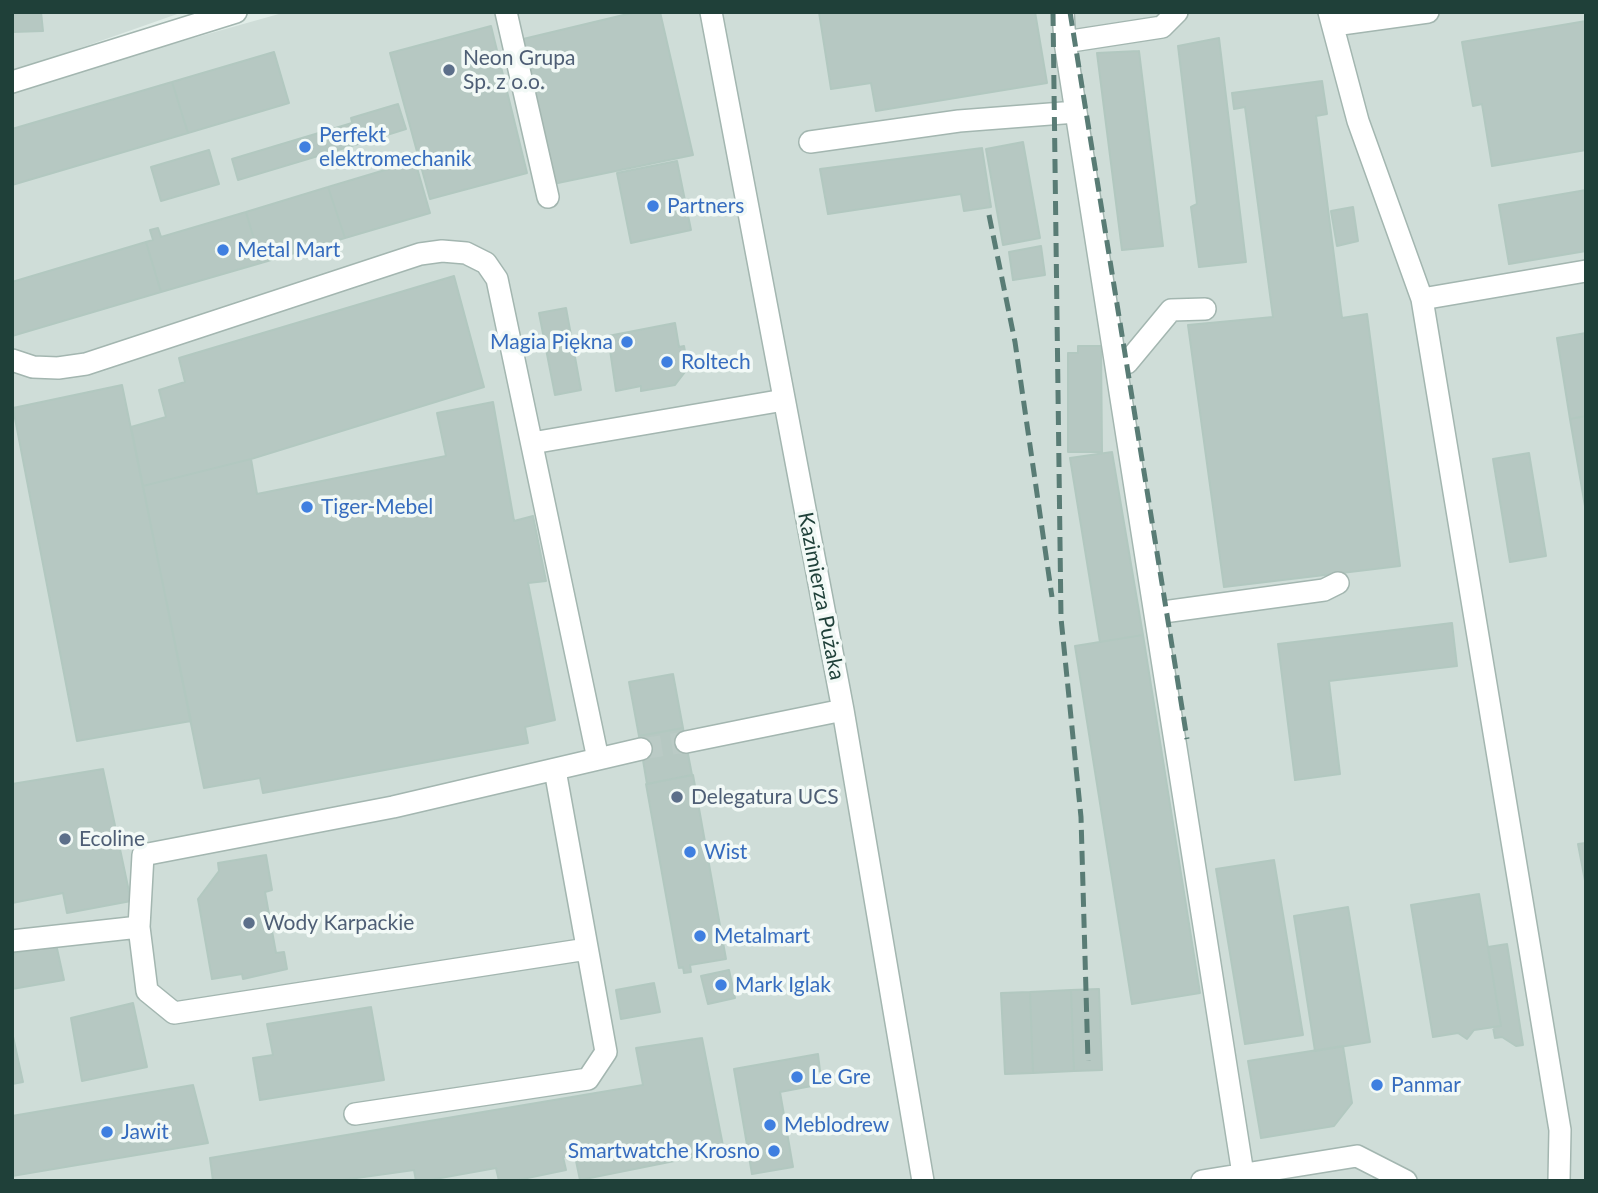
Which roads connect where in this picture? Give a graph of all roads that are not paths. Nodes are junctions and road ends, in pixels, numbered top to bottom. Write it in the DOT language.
graph roads {
  1 [pos="236,12"];
  2 [pos="506,12"];
  3 [pos="711,12"];
  4 [pos="1063,12"];
  5 [pos="1177,12"];
  6 [pos="1428,12"];
  7 [pos="1331,19"];
  8 [pos="1065,42"];
  9 [pos="12,82"];
  10 [pos="1076,113"];
  11 [pos="810,142"];
  12 [pos="548,197"];
  13 [pos="1586,271"];
  14 [pos="1422,299"];
  15 [pos="1206,309"];
  16 [pos="12,360"];
  17 [pos="1117,365"];
  18 [pos="784,400"];
  19 [pos="532,443"];
  20 [pos="1338,583"];
  21 [pos="1156,613"];
  22 [pos="843,710"];
  23 [pos="686,742"];
  24 [pos="641,749"];
  25 [pos="598,759"];
  26 [pos="555,770"];
  27 [pos="138,927"];
  28 [pos="12,941"];
  29 [pos="587,949"];
  30 [pos="355,1114"];
  31 [pos="1243,1174"];
  32 [pos="923,1181"];
  33 [pos="1202,1181"];
  34 [pos="1406,1181"];
  35 [pos="1559,1181"];
  1 -- 9 [label="street"];
  2 -- 12 [label="street"];
  3 -- 18 [label="street, Kazimierza Pużaka"];
  4 -- 8 [label="street"];
  5 -- 8 [label="street"];
  6 -- 7 [label="street"];
  7 -- 14 [label="street"];
  8 -- 10 [label="street"];
  10 -- 11 [label="street"];
  10 -- 17 [label="street"];
  13 -- 14 [label="street"];
  14 -- 35 [label="street"];
  15 -- 17 [label="street"];
  16 -- 19 [label="street"];
  17 -- 21 [label="street"];
  18 -- 19 [label="street"];
  18 -- 22 [label="street, Kazimierza Pużaka"];
  19 -- 25 [label="street"];
  20 -- 21 [label="street"];
  21 -- 31 [label="street"];
  22 -- 23 [label="street"];
  22 -- 32 [label="street, Kazimierza Pużaka"];
  24 -- 25 [label="street"];
  25 -- 26 [label="street"];
  26 -- 27 [label="street"];
  26 -- 29 [label="street"];
  27 -- 28 [label="street"];
  27 -- 29 [label="street"];
  29 -- 30 [label="street"];
  31 -- 33 [label="street"];
  31 -- 34 [label="street"];
}
